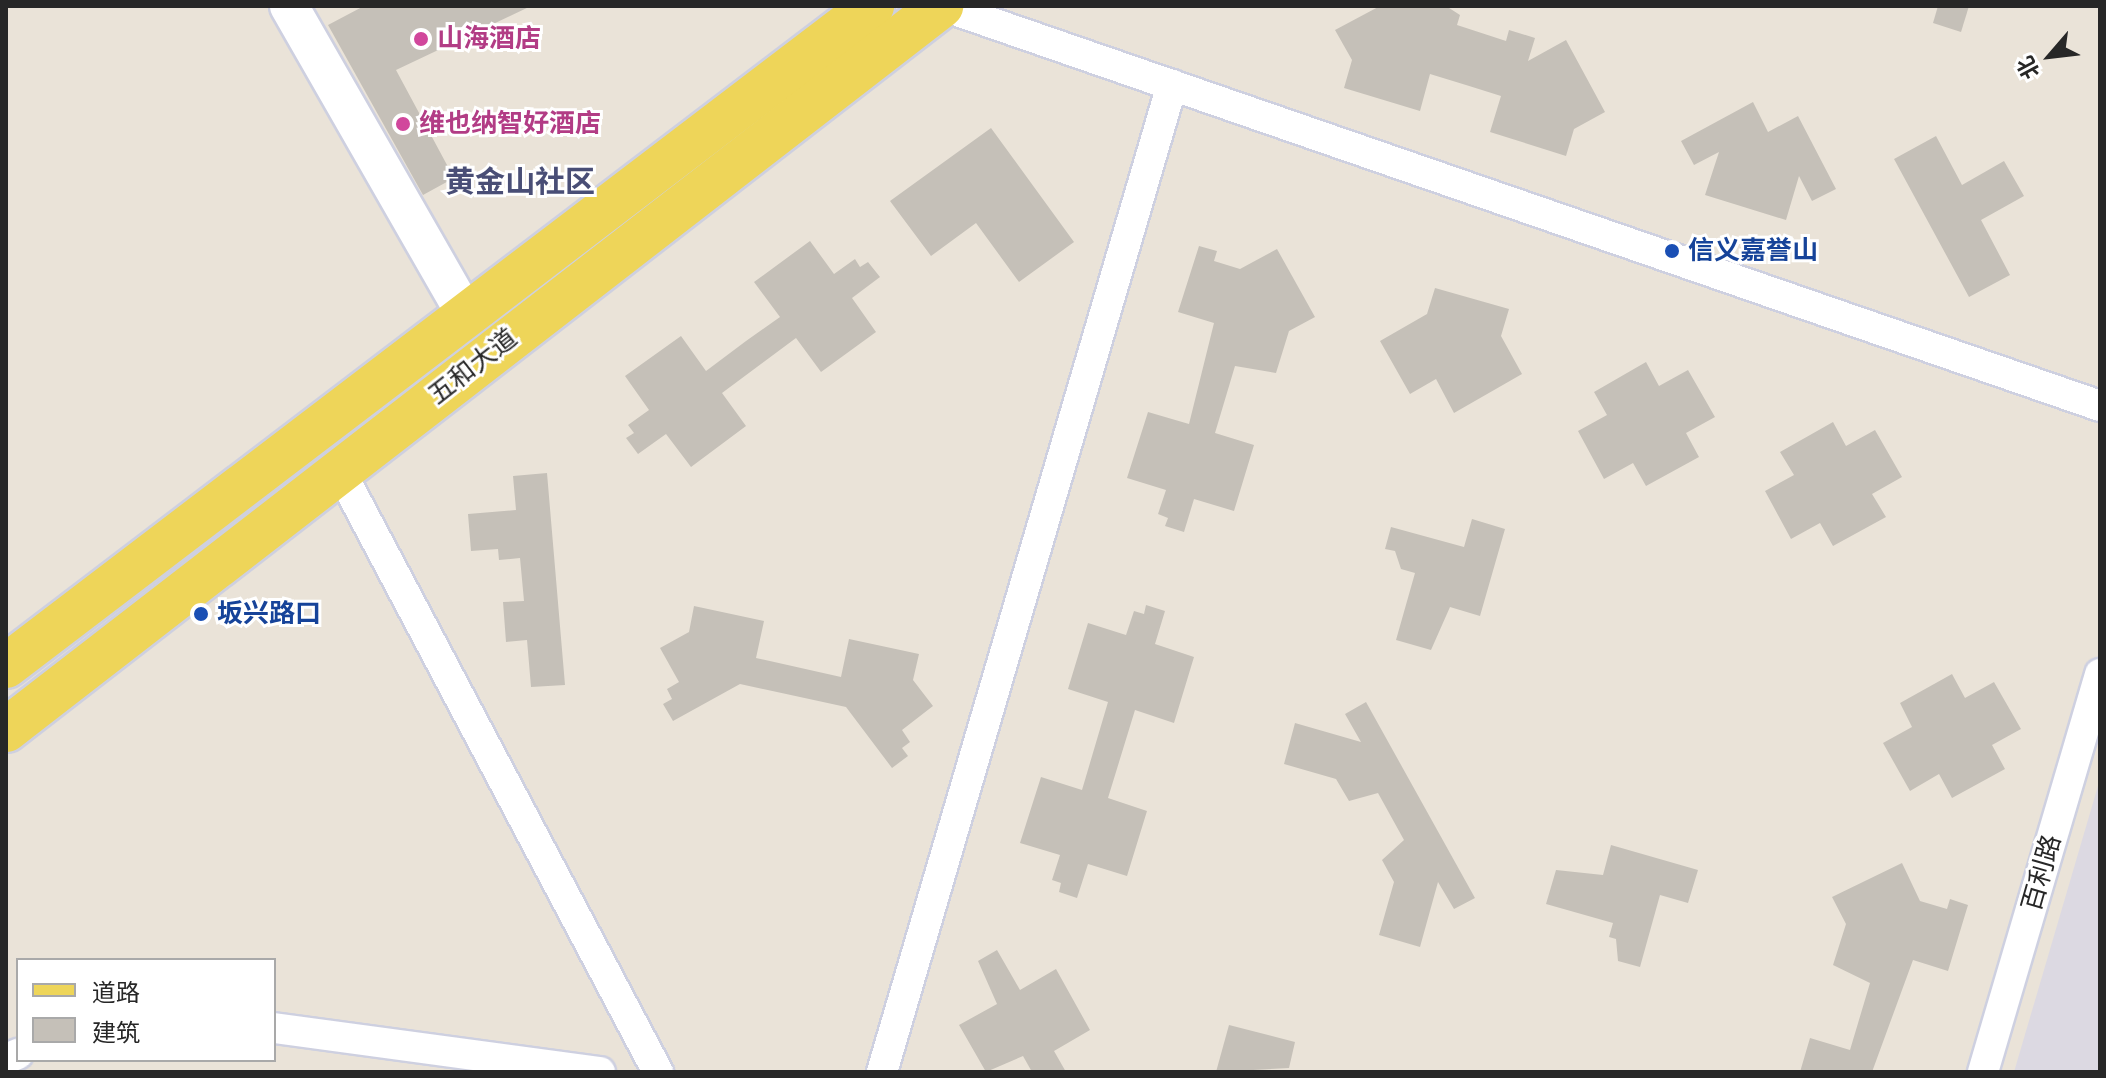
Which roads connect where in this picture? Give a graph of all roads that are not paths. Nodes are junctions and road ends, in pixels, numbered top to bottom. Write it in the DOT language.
graph roads {
  1 [pos="289,6"];
  2 [pos="872,6"];
  3 [pos="942,6"];
  4 [pos="1172,85"];
  5 [pos="467,317"];
  6 [pos="2100,406"];
  7 [pos="340,471"];
  8 [pos="6,666"];
  9 [pos="2100,674"];
  10 [pos="6,730"];
  11 [pos="276,1028"];
  12 [pos="600,1072"];
  13 [pos="658,1072"];
  14 [pos="882,1072"];
  15 [pos="1983,1072"];
  1 -- 5 [label="street"];
  2 -- 5 [label="main road, 五和大道"];
  3 -- 4 [label="street"];
  3 -- 7 [label="main road, 五和大道"];
  4 -- 6 [label="street"];
  4 -- 14 [label="street"];
  5 -- 8 [label="main road, 五和大道"];
  7 -- 10 [label="main road, 五和大道"];
  7 -- 13 [label="street"];
  9 -- 15 [label="street, 百利路"];
  11 -- 12 [label="street"];
}
